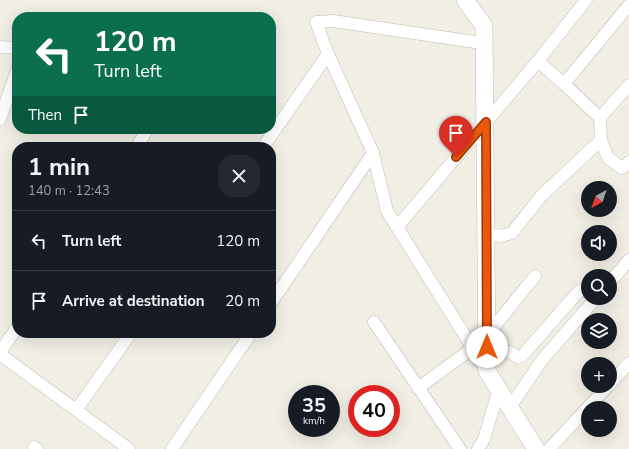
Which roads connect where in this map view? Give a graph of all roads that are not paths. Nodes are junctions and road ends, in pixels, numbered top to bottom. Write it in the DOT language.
graph roads {
  1 [pos="465,0"];
  2 [pos="586,0"];
  3 [pos="629,5"];
  4 [pos="485,40"];
  5 [pos="0,46"];
  6 [pos="12,47"];
  7 [pos="328,54"];
  8 [pos="538,61"];
  9 [pos="12,84"];
  10 [pos="564,84"];
  11 [pos="629,85"];
  12 [pos="600,118"];
  13 [pos="0,119"];
  14 [pos="276,119"];
  15 [pos="486,122"];
  16 [pos="600,140"];
  17 [pos="373,153"];
  18 [pos="629,162"];
  19 [pos="396,227"];
  20 [pos="486,233"];
  21 [pos="629,260"];
  22 [pos="617,274"];
  23 [pos="535,276"];
  24 [pos="580,291"];
  25 [pos="276,296"];
  26 [pos="590,305"];
  27 [pos="374,322"];
  28 [pos="12,335"];
  29 [pos="127,338"];
  30 [pos="248,338"];
  31 [pos="473,348"];
  32 [pos="0,353"];
  33 [pos="491,361"];
  34 [pos="629,363"];
  35 [pos="617,376"];
  36 [pos="418,388"];
  37 [pos="498,389"];
  38 [pos="601,393"];
  39 [pos="510,407"];
  40 [pos="76,410"];
  41 [pos="129,449"];
  42 [pos="172,449"];
  43 [pos="460,449"];
  44 [pos="478,449"];
  45 [pos="536,449"];
  46 [pos="549,449"];
  1 -- 4 [label="street"];
  2 -- 8 [label="street"];
  3 -- 10 [label="street"];
  4 -- 7 [label="street"];
  4 -- 15 [label="street"];
  5 -- 6 [label="street"];
  7 -- 14 [label="street"];
  7 -- 17 [label="street"];
  8 -- 10 [label="street"];
  8 -- 15 [label="street"];
  9 -- 13 [label="street"];
  10 -- 12 [label="street"];
  11 -- 12 [label="street"];
  12 -- 16 [label="street"];
  15 -- 19 [label="street"];
  15 -- 20 [label="street"];
  16 -- 18 [label="street"];
  16 -- 20 [label="street"];
  17 -- 19 [label="street"];
  17 -- 25 [label="street"];
  19 -- 31 [label="street"];
  20 -- 33 [label="street"];
  21 -- 22 [label="street"];
  23 -- 33 [label="street"];
  24 -- 33 [label="street"];
  26 -- 39 [label="street"];
  27 -- 36 [label="street"];
  28 -- 32 [label="street"];
  29 -- 40 [label="street"];
  30 -- 42 [label="street"];
  31 -- 33 [label="street"];
  31 -- 36 [label="street"];
  32 -- 40 [label="street"];
  33 -- 37 [label="street"];
  34 -- 35 [label="street"];
  36 -- 43 [label="street"];
  37 -- 39 [label="street"];
  37 -- 44 [label="street"];
  38 -- 46 [label="street"];
  39 -- 45 [label="street"];
  40 -- 41 [label="street"];
}
